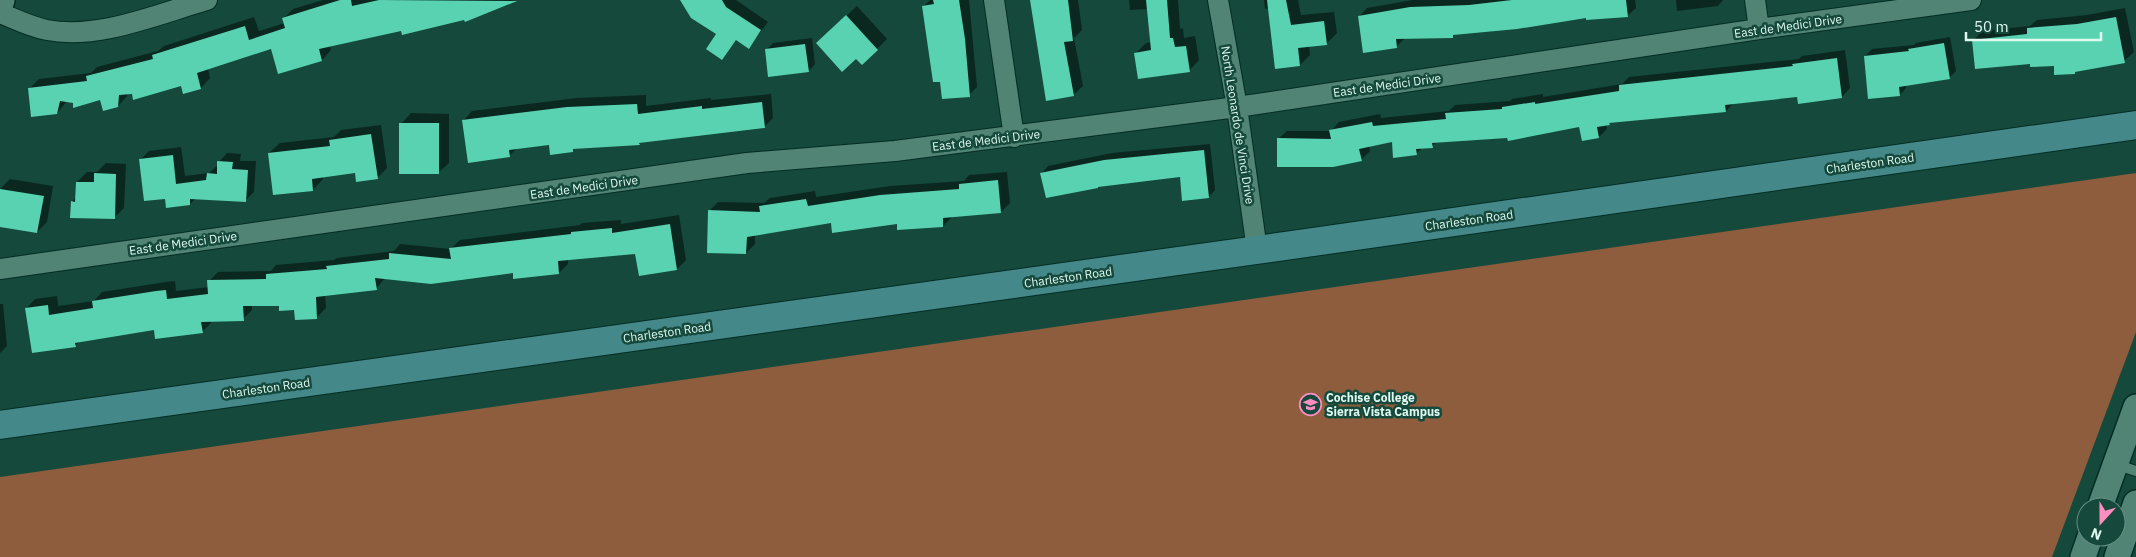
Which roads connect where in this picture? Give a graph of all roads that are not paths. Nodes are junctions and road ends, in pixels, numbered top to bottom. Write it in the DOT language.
graph roads {
  1 [pos="2,0"];
  2 [pos="207,0"];
  3 [pos="994,0"];
  4 [pos="1218,0"];
  5 [pos="1755,0"];
  6 [pos="1971,0"];
  7 [pos="0,6"];
  8 [pos="0,13"];
  9 [pos="1759,29"];
  10 [pos="1237,107"];
  11 [pos="2136,125"];
  12 [pos="1014,137"];
  13 [pos="1257,250"];
  14 [pos="0,269"];
  15 [pos="2136,407"];
  16 [pos="0,425"];
  17 [pos="2125,467"];
  18 [pos="2106,497"];
  19 [pos="2136,503"];
  20 [pos="2117,557"];
  1 -- 7 [label="street"];
  2 -- 8 [label="street"];
  3 -- 12 [label="street"];
  4 -- 10 [label="street, North Leonardo de Vinci Drive"];
  5 -- 9 [label="street"];
  6 -- 9 [label="street, East de Medici Drive"];
  9 -- 10 [label="street, East de Medici Drive"];
  10 -- 12 [label="street, East de Medici Drive"];
  10 -- 13 [label="street, North Leonardo de Vinci Drive"];
  11 -- 13 [label="main road, Charleston Road"];
  12 -- 14 [label="street, East de Medici Drive"];
  13 -- 16 [label="main road, Charleston Road"];
  15 -- 17 [label="street"];
  17 -- 18 [label="street"];
  19 -- 20 [label="street"];
}
